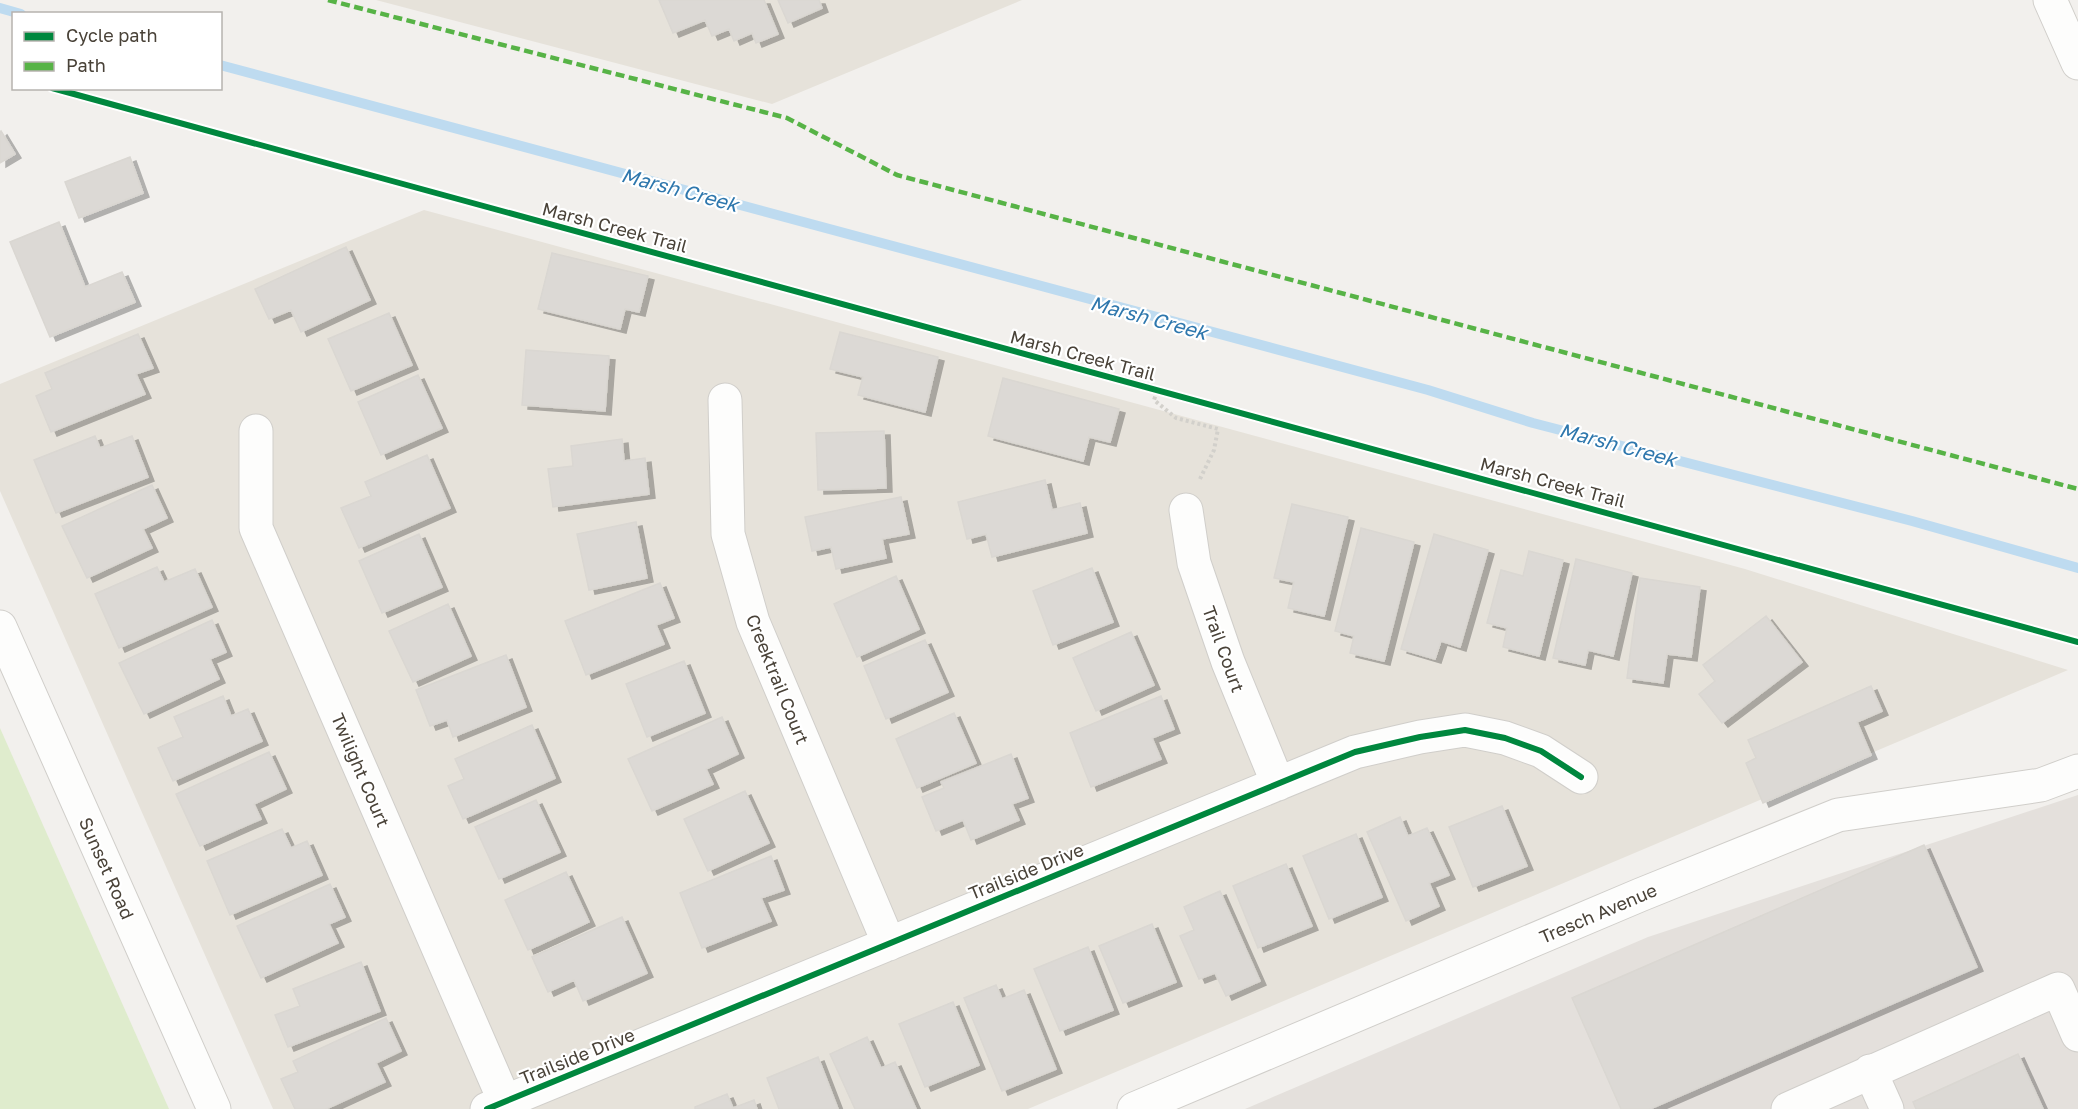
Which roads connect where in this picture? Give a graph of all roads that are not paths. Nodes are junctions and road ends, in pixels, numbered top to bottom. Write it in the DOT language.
graph roads {
  1 [pos="2050,0"];
  2 [pos="2078,63"];
  3 [pos="725,400"];
  4 [pos="255,431"];
  5 [pos="1186,510"];
  6 [pos="0,627"];
  7 [pos="2078,771"];
  8 [pos="1581,777"];
  9 [pos="1278,784"];
  10 [pos="889,944"];
  11 [pos="2078,1035"];
  12 [pos="1870,1071"];
  13 [pos="496,1105"];
  14 [pos="214,1109"];
  15 [pos="1134,1109"];
  16 [pos="1788,1109"];
  17 [pos="1887,1109"];
  1 -- 2 [label="street"];
  3 -- 10 [label="street, Creektrail Court"];
  4 -- 13 [label="street, Twilight Court"];
  5 -- 9 [label="street, Trail Court"];
  6 -- 14 [label="street, Sunset Road"];
  7 -- 15 [label="street, Tresch Avenue"];
  8 -- 9 [label="street, Trailside Drive"];
  9 -- 10 [label="street, Trailside Drive"];
  10 -- 13 [label="street, Trailside Drive"];
  11 -- 12 [label="street"];
  12 -- 16 [label="street"];
  12 -- 17 [label="street"];
}
